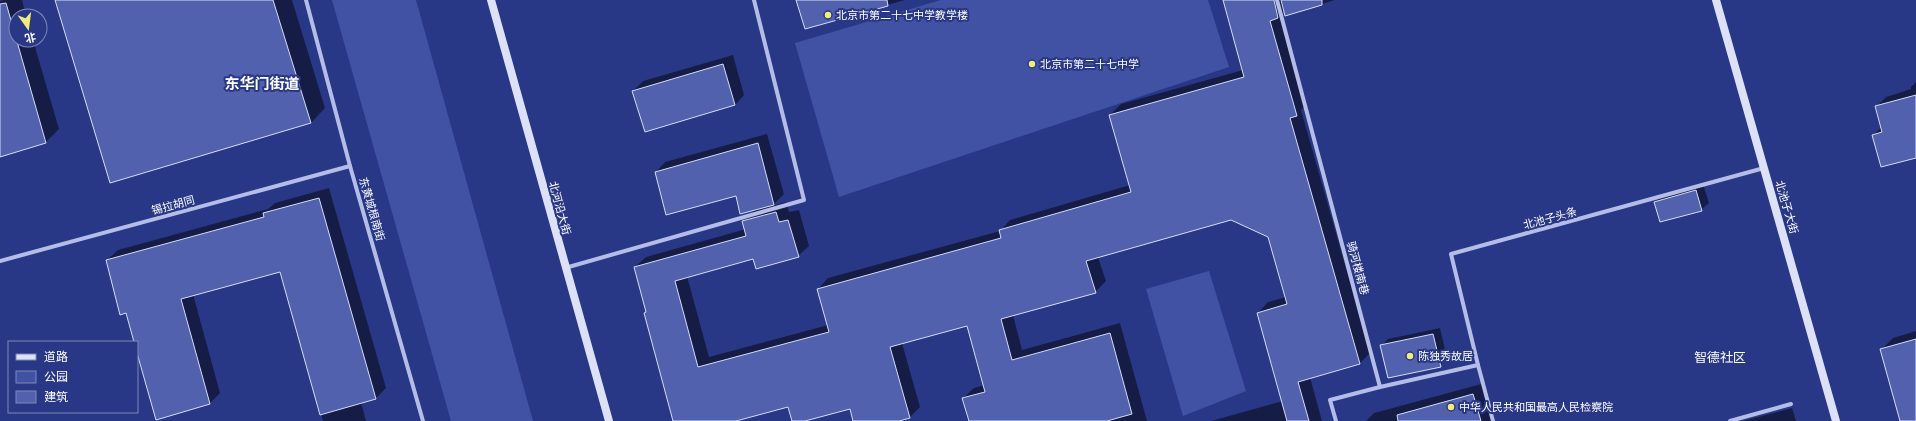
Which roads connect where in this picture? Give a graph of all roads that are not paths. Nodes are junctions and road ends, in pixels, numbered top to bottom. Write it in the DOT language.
graph roads {
  1 [pos="306,0"];
  2 [pos="491,0"];
  3 [pos="754,0"];
  4 [pos="1277,0"];
  5 [pos="1716,0"];
  6 [pos="350,166"];
  7 [pos="1764,168"];
  8 [pos="0,261"];
  9 [pos="565,268"];
  10 [pos="1478,365"];
  11 [pos="1380,387"];
  12 [pos="1791,404"];
  13 [pos="423,421"];
  14 [pos="609,421"];
  15 [pos="1336,421"];
  16 [pos="1493,421"];
  17 [pos="1730,421"];
  18 [pos="1836,421"];
  1 -- 6 [label="street, 东黄城根南街"];
  2 -- 9 [label="main road, 北河沿大街"];
  3 -- 9 [label="street"];
  4 -- 11 [label="street, 骑河楼南巷"];
  5 -- 7 [label="main road, 北池子大街"];
  6 -- 8 [label="street, 锡拉胡同"];
  6 -- 13 [label="street, 东黄城根南街"];
  7 -- 10 [label="street, 北池子头条"];
  7 -- 18 [label="main road, 北池子大街"];
  9 -- 14 [label="main road, 北河沿大街"];
  10 -- 11 [label="street"];
  10 -- 16 [label="street"];
  11 -- 15 [label="street"];
  12 -- 17 [label="street"];
}
